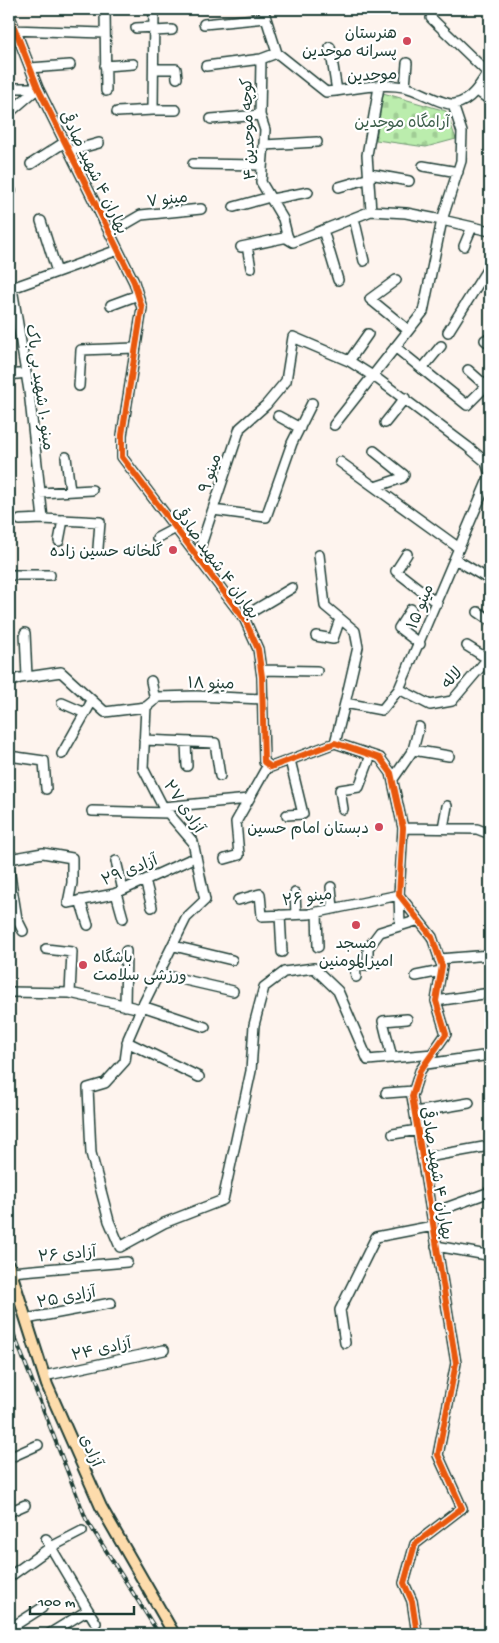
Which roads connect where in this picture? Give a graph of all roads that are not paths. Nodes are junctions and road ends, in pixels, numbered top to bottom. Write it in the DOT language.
graph roads {
  1 [pos="104,9"];
  2 [pos="154,9"];
  3 [pos="263,9"];
  4 [pos="9,14"];
  5 [pos="266,18"];
  6 [pos="431,18"];
  7 [pos="204,24"];
  8 [pos="136,28"];
  9 [pos="154,29"];
  10 [pos="12,30"];
  11 [pos="172,30"];
  12 [pos="104,33"];
  13 [pos="330,47"];
  14 [pos="277,53"];
  15 [pos="261,60"];
  16 [pos="407,63"];
  17 [pos="133,64"];
  18 [pos="70,65"];
  19 [pos="105,66"];
  20 [pos="206,66"];
  21 [pos="30,68"];
  22 [pos="154,70"];
  23 [pos="489,71"];
  24 [pos="177,78"];
  25 [pos="379,87"];
  26 [pos="405,87"];
  27 [pos="9,88"];
  28 [pos="38,88"];
  29 [pos="476,90"];
  30 [pos="106,91"];
  31 [pos="337,91"];
  32 [pos="490,100"];
  33 [pos="453,105"];
  34 [pos="153,110"];
  35 [pos="176,110"];
  36 [pos="117,112"];
  37 [pos="9,113"];
  38 [pos="260,115"];
  39 [pos="211,119"];
  40 [pos="65,142"];
  41 [pos="100,142"];
  42 [pos="317,142"];
  43 [pos="264,145"];
  44 [pos="70,152"];
  45 [pos="31,164"];
  46 [pos="193,164"];
  47 [pos="262,165"];
  48 [pos="423,166"];
  49 [pos="458,172"];
  50 [pos="370,176"];
  51 [pos="409,182"];
  52 [pos="339,187"];
  53 [pos="308,192"];
  54 [pos="271,198"];
  55 [pos="234,207"];
  56 [pos="201,209"];
  57 [pos="371,211"];
  58 [pos="354,218"];
  59 [pos="442,220"];
  60 [pos="40,221"];
  61 [pos="472,227"];
  62 [pos="323,230"];
  63 [pos="490,231"];
  64 [pos="110,233"];
  65 [pos="288,238"];
  66 [pos="464,246"];
  67 [pos="118,250"];
  68 [pos="364,261"];
  69 [pos="490,265"];
  70 [pos="251,268"];
  71 [pos="57,272"];
  72 [pos="338,280"];
  73 [pos="396,280"];
  74 [pos="138,296"];
  75 [pos="111,305"];
  76 [pos="13,321"];
  77 [pos="408,330"];
  78 [pos="448,332"];
  79 [pos="368,334"];
  80 [pos="441,346"];
  81 [pos="394,347"];
  82 [pos="135,348"];
  83 [pos="349,360"];
  84 [pos="422,369"];
  85 [pos="468,370"];
  86 [pos="26,373"];
  87 [pos="9,375"];
  88 [pos="372,375"];
  89 [pos="488,384"];
  90 [pos="79,386"];
  91 [pos="405,398"];
  92 [pos="312,404"];
  93 [pos="278,416"];
  94 [pos="385,423"];
  95 [pos="334,425"];
  96 [pos="240,428"];
  97 [pos="300,428"];
  98 [pos="374,451"];
  99 [pos="66,456"];
  100 [pos="340,462"];
  101 [pos="490,475"];
  102 [pos="375,487"];
  103 [pos="92,490"];
  104 [pos="70,491"];
  105 [pos="40,493"];
  106 [pos="213,510"];
  107 [pos="42,519"];
  108 [pos="20,520"];
  109 [pos="63,520"];
  110 [pos="176,528"];
  111 [pos="157,538"];
  112 [pos="59,540"];
  113 [pos="98,548"];
  114 [pos="459,548"];
  115 [pos="319,554"];
  116 [pos="407,554"];
  117 [pos="197,557"];
  118 [pos="455,558"];
  119 [pos="9,575"];
  120 [pos="50,575"];
  121 [pos="490,579"];
  122 [pos="292,588"];
  123 [pos="437,603"];
  124 [pos="411,609"];
  125 [pos="478,612"];
  126 [pos="243,617"];
  127 [pos="340,619"];
  128 [pos="490,620"];
  129 [pos="25,633"];
  130 [pos="316,636"];
  131 [pos="420,644"];
  132 [pos="467,646"];
  133 [pos="489,657"];
  134 [pos="261,670"];
  135 [pos="317,671"];
  136 [pos="27,677"];
  137 [pos="151,681"];
  138 [pos="9,682"];
  139 [pos="399,690"];
  140 [pos="157,698"];
  141 [pos="263,699"];
  142 [pos="92,701"];
  143 [pos="345,702"];
  144 [pos="62,703"];
  145 [pos="146,708"];
  146 [pos="85,713"];
  147 [pos="419,727"];
  148 [pos="144,740"];
  149 [pos="186,742"];
  150 [pos="335,744"];
  151 [pos="413,750"];
  152 [pos="62,754"];
  153 [pos="371,755"];
  154 [pos="9,756"];
  155 [pos="448,756"];
  156 [pos="290,760"];
  157 [pos="268,765"];
  158 [pos="187,766"];
  159 [pos="220,776"];
  160 [pos="393,780"];
  161 [pos="46,789"];
  162 [pos="249,798"];
  163 [pos="447,806"];
  164 [pos="343,809"];
  165 [pos="166,810"];
  166 [pos="92,811"];
  167 [pos="287,815"];
  168 [pos="403,828"];
  169 [pos="443,828"];
  170 [pos="490,834"];
  171 [pos="9,859"];
  172 [pos="225,859"];
  173 [pos="189,860"];
  174 [pos="116,861"];
  175 [pos="9,869"];
  176 [pos="145,880"];
  177 [pos="331,887"];
  178 [pos="120,892"];
  179 [pos="295,893"];
  180 [pos="399,895"];
  181 [pos="80,900"];
  182 [pos="238,900"];
  183 [pos="152,907"];
  184 [pos="333,908"];
  185 [pos="317,912"];
  186 [pos="296,914"];
  187 [pos="280,915"];
  188 [pos="123,918"];
  189 [pos="13,920"];
  190 [pos="419,920"];
  191 [pos="88,925"];
  192 [pos="400,926"];
  193 [pos="23,931"];
  194 [pos="174,946"];
  195 [pos="318,948"];
  196 [pos="46,949"];
  197 [pos="126,951"];
  198 [pos="282,952"];
  199 [pos="490,955"];
  200 [pos="440,958"];
  201 [pos="232,960"];
  202 [pos="441,971"];
  203 [pos="159,974"];
  204 [pos="416,976"];
  205 [pos="356,977"];
  206 [pos="233,990"];
  207 [pos="9,992"];
  208 [pos="70,993"];
  209 [pos="490,993"];
  210 [pos="436,1001"];
  211 [pos="125,1006"];
  212 [pos="142,1008"];
  213 [pos="407,1019"];
  214 [pos="205,1027"];
  215 [pos="127,1042"];
  216 [pos="432,1054"];
  217 [pos="490,1055"];
  218 [pos="392,1058"];
  219 [pos="426,1064"];
  220 [pos="199,1077"];
  221 [pos="414,1091"];
  222 [pos="386,1093"];
  223 [pos="469,1102"];
  224 [pos="415,1112"];
  225 [pos="418,1130"];
  226 [pos="393,1134"];
  227 [pos="489,1146"];
  228 [pos="422,1158"];
  229 [pos="490,1192"];
  230 [pos="432,1212"];
  231 [pos="434,1226"];
  232 [pos="436,1246"];
  233 [pos="487,1255"];
  234 [pos="127,1262"];
  235 [pos="10,1269"];
  236 [pos="111,1303"];
  237 [pos="26,1319"];
  238 [pos="344,1343"];
  239 [pos="164,1350"];
  240 [pos="44,1376"];
  241 [pos="38,1445"];
  242 [pos="9,1458"];
  243 [pos="24,1505"];
  244 [pos="9,1512"];
  245 [pos="82,1531"];
  246 [pos="46,1539"];
  247 [pos="51,1547"];
  248 [pos="9,1577"];
  249 [pos="42,1608"];
  250 [pos="88,1610"];
  251 [pos="96,1623"];
  252 [pos="9,1629"];
  253 [pos="49,1634"];
  254 [pos="174,1634"];
  255 [pos="417,1634"];
  1 -- 12 [label="street"];
  2 -- 9 [label="street"];
  3 -- 5 [label="street"];
  4 -- 10 [label="street, بهاران ۴ شهید صادقی"];
  5 -- 7 [label="street"];
  5 -- 14 [label="street"];
  6 -- 23 [label="street"];
  8 -- 9 [label="street"];
  9 -- 11 [label="street"];
  9 -- 22 [label="street"];
  10 -- 12 [label="street"];
  10 -- 21 [label="street, بهاران ۴ شهید صادقی"];
  12 -- 19 [label="street"];
  13 -- 31 [label="street"];
  14 -- 15 [label="street, کوچه موحدین ۴"];
  14 -- 31 [label="street, موحدین"];
  15 -- 20 [label="street"];
  15 -- 38 [label="street, کوچه موحدین ۴"];
  16 -- 26 [label="street"];
  17 -- 19 [label="street"];
  18 -- 21 [label="street"];
  19 -- 30 [label="street"];
  21 -- 28 [label="street, بهاران ۴ شهید صادقی"];
  22 -- 24 [label="street"];
  22 -- 34 [label="street"];
  23 -- 29 [label="street"];
  25 -- 26 [label="street, موحدین"];
  25 -- 31 [label="street, موحدین"];
  25 -- 50 [label="street"];
  26 -- 33 [label="street, موحدین"];
  27 -- 28 [label="street"];
  28 -- 37 [label="street"];
  28 -- 40 [label="street, بهاران ۴ شهید صادقی"];
  29 -- 32 [label="street"];
  29 -- 33 [label="street"];
  33 -- 49 [label="street"];
  34 -- 35 [label="street"];
  34 -- 36 [label="street"];
  38 -- 39 [label="street"];
  38 -- 43 [label="street, کوچه موحدین ۴"];
  40 -- 44 [label="street, بهاران ۴ شهید صادقی"];
  40 -- 45 [label="street"];
  41 -- 44 [label="street"];
  42 -- 43 [label="street"];
  43 -- 47 [label="street, کوچه موحدین ۴"];
  44 -- 64 [label="street, بهاران ۴ شهید صادقی"];
  46 -- 47 [label="street"];
  47 -- 54 [label="street, کوچه موحدین ۴"];
  48 -- 49 [label="street"];
  49 -- 59 [label="street"];
  50 -- 51 [label="street"];
  50 -- 52 [label="street"];
  50 -- 57 [label="street"];
  53 -- 54 [label="street"];
  54 -- 55 [label="street"];
  54 -- 65 [label="street, کوچه موحدین ۴"];
  56 -- 64 [label="street, مینو ۷"];
  57 -- 58 [label="street"];
  57 -- 59 [label="street"];
  58 -- 62 [label="street"];
  58 -- 68 [label="street"];
  59 -- 61 [label="street"];
  59 -- 77 [label="street"];
  60 -- 71 [label="street"];
  61 -- 63 [label="street"];
  61 -- 66 [label="street"];
  62 -- 65 [label="street"];
  62 -- 72 [label="street"];
  64 -- 67 [label="street, بهاران ۴ شهید صادقی"];
  65 -- 70 [label="street"];
  67 -- 71 [label="street, مینو ۱۰ شهید بی باک"];
  67 -- 74 [label="street, بهاران ۴ شهید صادقی"];
  69 -- 78 [label="street"];
  71 -- 76 [label="street, مینو ۱۰ شهید بی باک"];
  73 -- 77 [label="street"];
  74 -- 75 [label="street"];
  74 -- 82 [label="street, بهاران ۴ شهید صادقی"];
  76 -- 86 [label="street, مینو ۱۰ شهید بی باک"];
  77 -- 81 [label="street"];
  79 -- 83 [label="street"];
  80 -- 84 [label="street"];
  81 -- 84 [label="street"];
  81 -- 88 [label="street"];
  82 -- 90 [label="street"];
  82 -- 110 [label="street, بهاران ۴ شهید صادقی"];
  83 -- 88 [label="street, مینو ۱۵"];
  83 -- 96 [label="street, مینو ۱۵"];
  84 -- 89 [label="street"];
  85 -- 89 [label="street"];
  86 -- 87 [label="street"];
  86 -- 105 [label="street, مینو ۱۰ شهید بی باک"];
  88 -- 91 [label="street, مینو ۱۵"];
  88 -- 95 [label="street"];
  91 -- 94 [label="street"];
  91 -- 101 [label="street, مینو ۱۵"];
  92 -- 97 [label="street"];
  93 -- 97 [label="street"];
  96 -- 106 [label="street, مینو ۹"];
  97 -- 106 [label="street"];
  98 -- 102 [label="street"];
  99 -- 104 [label="street"];
  100 -- 102 [label="street"];
  101 -- 114 [label="street, مینو ۱۵"];
  102 -- 114 [label="street"];
  103 -- 104 [label="street"];
  104 -- 105 [label="street"];
  105 -- 107 [label="street, مینو ۱۰ شهید بی باک"];
  106 -- 117 [label="street, مینو ۹"];
  107 -- 108 [label="street"];
  107 -- 109 [label="street"];
  109 -- 112 [label="street"];
  109 -- 113 [label="street"];
  110 -- 111 [label="street"];
  110 -- 117 [label="street, بهاران ۴ شهید صادقی"];
  114 -- 118 [label="street, مینو ۱۵"];
  115 -- 127 [label="street"];
  116 -- 123 [label="street"];
  117 -- 126 [label="street, بهاران ۴ شهید صادقی"];
  118 -- 121 [label="street"];
  118 -- 123 [label="street, مینو ۱۵"];
  119 -- 120 [label="street"];
  122 -- 126 [label="street"];
  123 -- 131 [label="street, مینو ۱۵"];
  124 -- 131 [label="street"];
  125 -- 128 [label="street"];
  126 -- 134 [label="street, بهاران ۴ شهید صادقی"];
  127 -- 130 [label="street"];
  127 -- 143 [label="street"];
  129 -- 136 [label="street"];
  131 -- 139 [label="street, مینو ۱۵"];
  132 -- 133 [label="street"];
  133 -- 139 [label="street, لاله"];
  134 -- 135 [label="street"];
  134 -- 141 [label="street, بهاران ۴ شهید صادقی"];
  136 -- 138 [label="street"];
  136 -- 142 [label="street"];
  137 -- 140 [label="street"];
  139 -- 143 [label="street, مینو ۱۵"];
  140 -- 141 [label="street, مینو ۱۸"];
  140 -- 145 [label="street"];
  141 -- 157 [label="street, بهاران ۴ شهید صادقی"];
  142 -- 145 [label="street"];
  142 -- 146 [label="street"];
  143 -- 150 [label="street"];
  144 -- 146 [label="street"];
  145 -- 148 [label="street, آزادی ۲۷"];
  146 -- 152 [label="street"];
  147 -- 151 [label="street"];
  148 -- 149 [label="street"];
  148 -- 165 [label="street, آزادی ۲۷"];
  149 -- 158 [label="street"];
  149 -- 159 [label="street"];
  150 -- 153 [label="street"];
  150 -- 156 [label="street"];
  151 -- 155 [label="street"];
  151 -- 160 [label="street"];
  153 -- 160 [label="street"];
  153 -- 164 [label="street"];
  154 -- 161 [label="street"];
  156 -- 157 [label="street"];
  156 -- 167 [label="street"];
  157 -- 162 [label="street"];
  160 -- 168 [label="street"];
  162 -- 165 [label="street"];
  162 -- 172 [label="street"];
  163 -- 169 [label="street"];
  165 -- 166 [label="street"];
  165 -- 194 [label="street, آزادی ۲۷"];
  168 -- 169 [label="street"];
  168 -- 180 [label="street"];
  169 -- 170 [label="street"];
  171 -- 181 [label="street"];
  173 -- 176 [label="street, آزادی ۲۹"];
  174 -- 178 [label="street"];
  175 -- 189 [label="street"];
  176 -- 178 [label="street, آزادی ۲۹"];
  176 -- 183 [label="street"];
  177 -- 184 [label="street"];
  178 -- 181 [label="street, آزادی ۲۹"];
  178 -- 188 [label="street"];
  179 -- 186 [label="street"];
  180 -- 184 [label="street, مینو ۲۶"];
  180 -- 190 [label="street, بهاران ۴ شهید صادقی"];
  180 -- 192 [label="street"];
  181 -- 191 [label="street"];
  182 -- 187 [label="street, مینو ۲۶"];
  184 -- 185 [label="street, مینو ۲۶"];
  185 -- 186 [label="street, مینو ۲۶"];
  185 -- 195 [label="street"];
  186 -- 187 [label="street, مینو ۲۶"];
  187 -- 198 [label="street"];
  189 -- 193 [label="street"];
  190 -- 192 [label="street"];
  190 -- 200 [label="street, بهاران ۴ شهید صادقی"];
  192 -- 205 [label="street"];
  194 -- 201 [label="street"];
  194 -- 203 [label="street, آزادی ۲۷"];
  196 -- 208 [label="street"];
  197 -- 211 [label="street"];
  199 -- 200 [label="street"];
  200 -- 202 [label="street, بهاران ۴ شهید صادقی"];
  202 -- 204 [label="street"];
  202 -- 210 [label="street, بهاران ۴ شهید صادقی"];
  203 -- 206 [label="street"];
  203 -- 212 [label="street, آزادی ۲۷"];
  207 -- 208 [label="street"];
  208 -- 211 [label="street"];
  209 -- 210 [label="street"];
  210 -- 216 [label="street, بهاران ۴ شهید صادقی"];
  211 -- 212 [label="street"];
  212 -- 214 [label="street"];
  212 -- 215 [label="street, آزادی ۲۷"];
  213 -- 218 [label="street"];
  215 -- 218 [label="street, آزادی ۲۷"];
  215 -- 220 [label="street"];
  216 -- 218 [label="street"];
  216 -- 219 [label="street, بهاران ۴ شهید صادقی"];
  217 -- 219 [label="street"];
  219 -- 221 [label="street, بهاران ۴ شهید صادقی"];
  221 -- 222 [label="street"];
  221 -- 224 [label="street, بهاران ۴ شهید صادقی"];
  223 -- 224 [label="street"];
  224 -- 225 [label="street, بهاران ۴ شهید صادقی"];
  225 -- 226 [label="street"];
  225 -- 228 [label="street, بهاران ۴ شهید صادقی"];
  227 -- 228 [label="street"];
  228 -- 230 [label="street, بهاران ۴ شهید صادقی"];
  229 -- 230 [label="street"];
  230 -- 231 [label="street, بهاران ۴ شهید صادقی"];
  231 -- 232 [label="street, بهاران ۴ شهید صادقی"];
  231 -- 238 [label="street"];
  232 -- 233 [label="street"];
  232 -- 255 [label="street, بهاران ۴ شهید صادقی"];
  234 -- 235 [label="street, آزادی ۲۶"];
  235 -- 237 [label="main road, آزادی"];
  236 -- 237 [label="street, آزادی ۲۵"];
  237 -- 240 [label="main road, آزادی"];
  239 -- 240 [label="street, آزادی ۲۴"];
  240 -- 254 [label="main road, آزادی"];
  241 -- 242 [label="street"];
  243 -- 244 [label="street"];
  245 -- 247 [label="street"];
  246 -- 247 [label="street"];
  247 -- 248 [label="street"];
  247 -- 250 [label="street"];
  249 -- 252 [label="street"];
  250 -- 251 [label="street"];
  250 -- 253 [label="street"];
}
